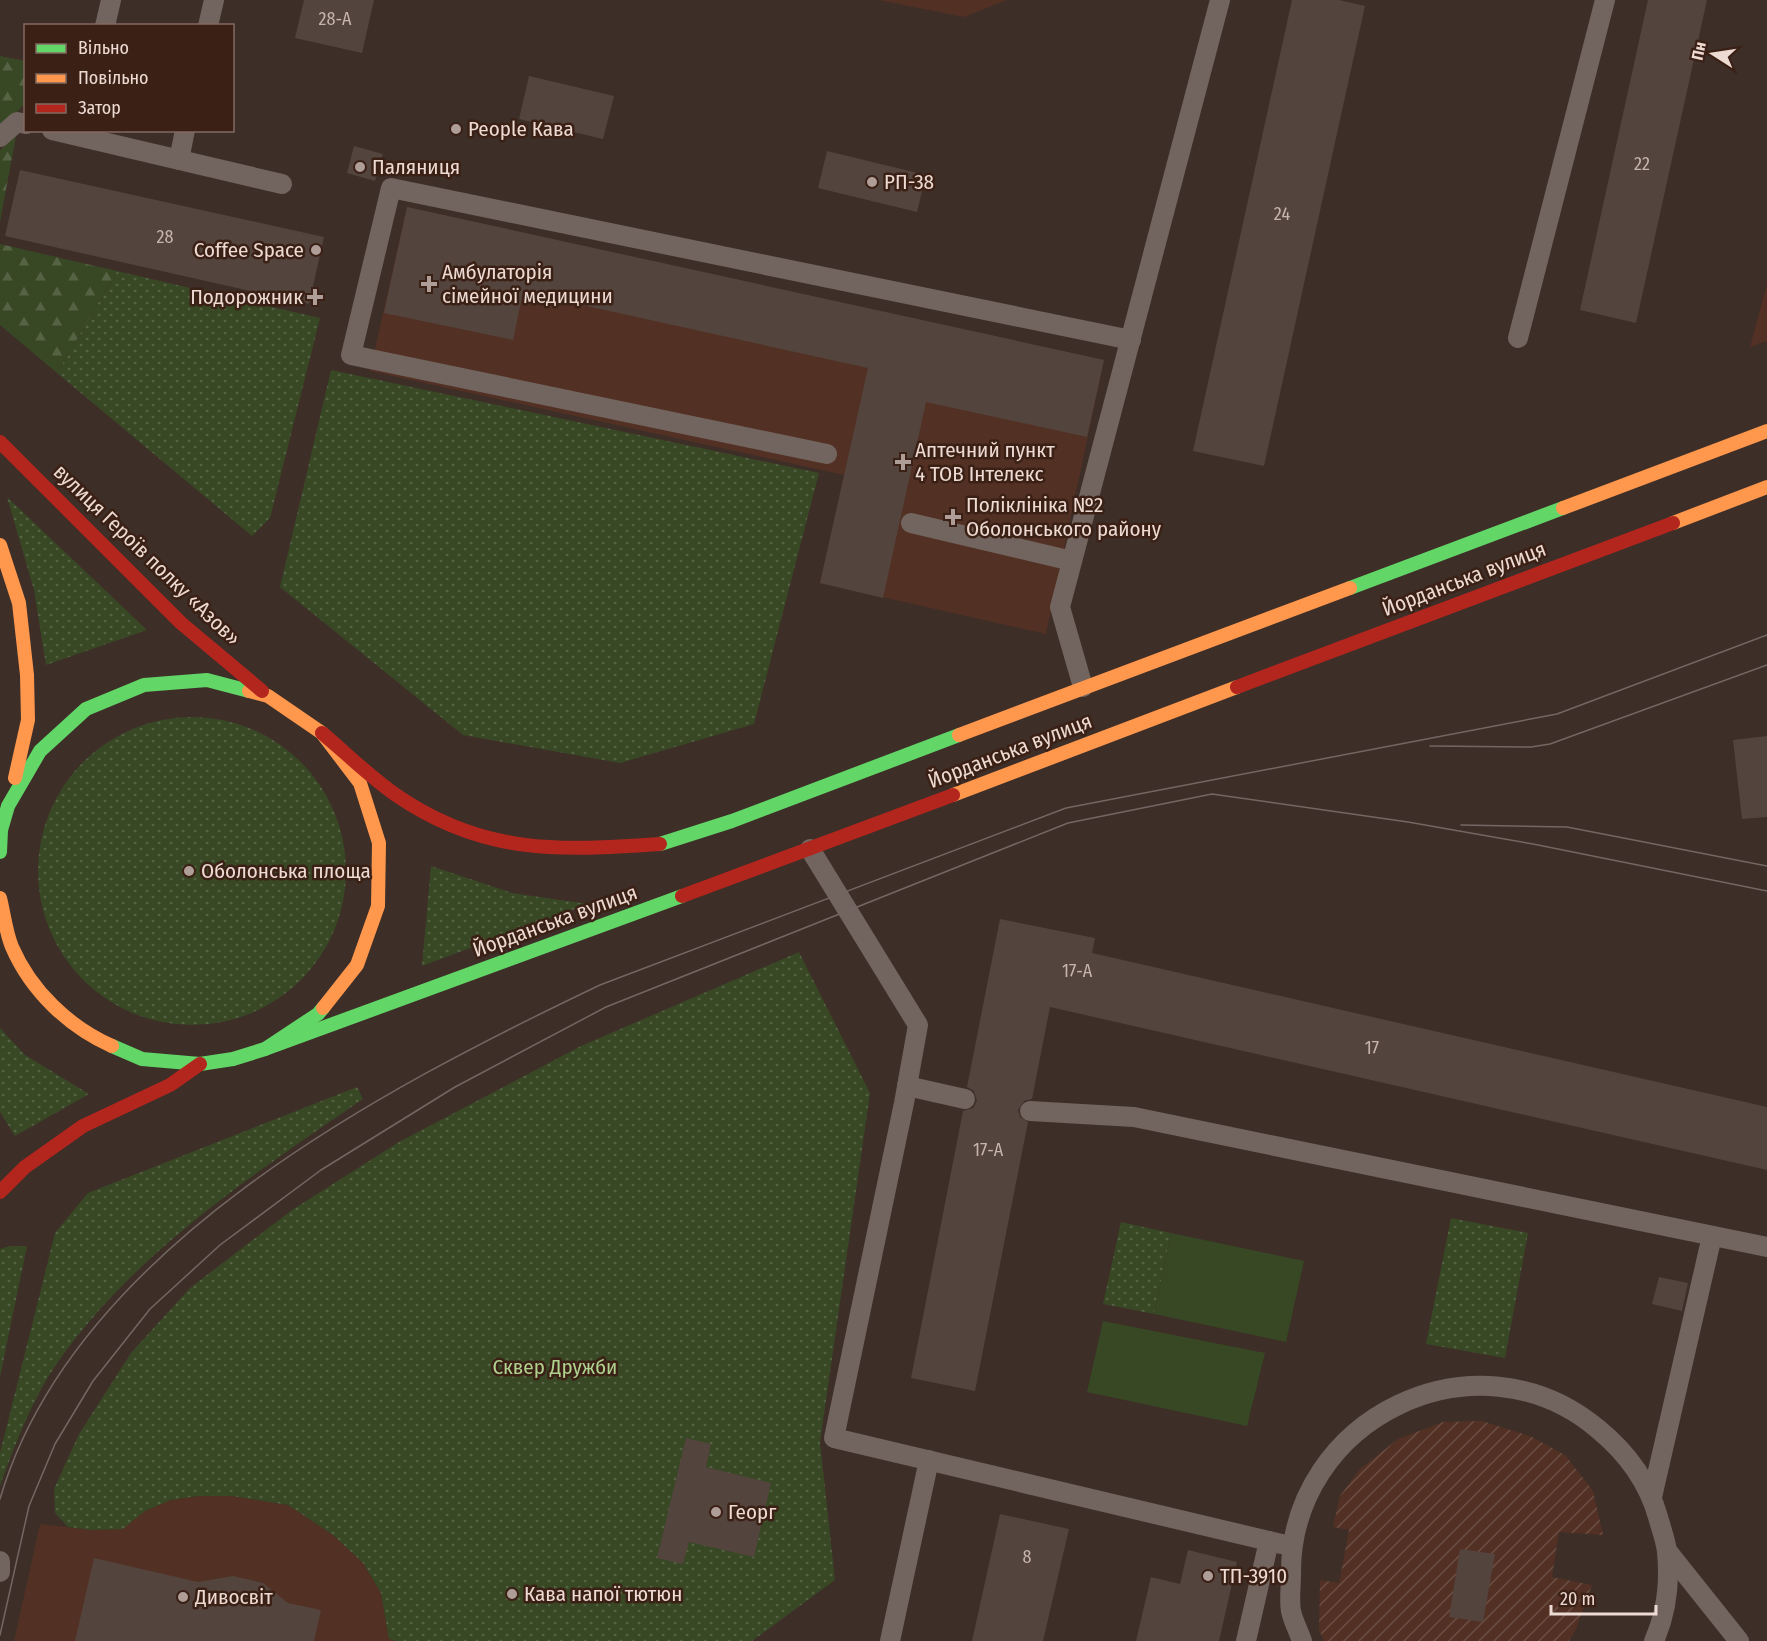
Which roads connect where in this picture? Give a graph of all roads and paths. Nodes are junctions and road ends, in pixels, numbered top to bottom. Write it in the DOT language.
graph roads {
  1 [pos="111,0"];
  2 [pos="214,0"];
  3 [pos="1220,0"];
  4 [pos="1605,0"];
  5 [pos="105,24"];
  6 [pos="208,24"];
  7 [pos="24,124"];
  8 [pos="185,132"];
  9 [pos="78,134"];
  10 [pos="0,137"];
  11 [pos="178,160"];
  12 [pos="282,184"];
  13 [pos="1518,338"];
  14 [pos="1131,340"];
  15 [pos="1767,431"];
  16 [pos="0,442"];
  17 [pos="826,454"];
  18 [pos="1767,487"];
  19 [pos="911,523"];
  20 [pos="0,545"];
  21 [pos="1072,561"];
  22 [pos="1083,687"];
  23 [pos="268,696"];
  24 [pos="322,733"];
  25 [pos="8,806"];
  26 [pos="1,832"];
  27 [pos="810,849"];
  28 [pos="0,852"];
  29 [pos="0,898"];
  30 [pos="266,1049"];
  31 [pos="200,1064"];
  32 [pos="907,1086"];
  33 [pos="965,1099"];
  34 [pos="1030,1111"];
  35 [pos="0,1192"];
  36 [pos="1712,1236"];
  37 [pos="1767,1247"];
  38 [pos="929,1460"];
  39 [pos="1652,1497"];
  40 [pos="1269,1541"];
  41 [pos="1290,1546"];
  42 [pos="1668,1552"];
  43 [pos="0,1561"];
  44 [pos="0,1572"];
  45 [pos="890,1641"];
  46 [pos="1246,1641"];
  47 [pos="1302,1641"];
  48 [pos="1654,1641"];
  49 [pos="1738,1641"];
  1 -- 5 [label="lane"];
  2 -- 6 [label="lane"];
  3 -- 14 [label="lane"];
  4 -- 13 [label="lane"];
  7 -- 10 [label="lane"];
  8 -- 11 [label="lane"];
  9 -- 11 [label="lane"];
  11 -- 12 [label="lane"];
  14 -- 17 [label="lane"];
  14 -- 21 [label="lane"];
  15 -- 22 [label="main road, Йорданська вулиця"];
  16 -- 23 [label="main road, вулиця Героїв полку «Азов»"];
  18 -- 27 [label="main road, Йорданська вулиця"];
  19 -- 21 [label="lane"];
  20 -- 25 [label="main road"];
  21 -- 22 [label="lane"];
  22 -- 24 [label="main road, Йорданська вулиця"];
  23 -- 24 [label="main road"];
  23 -- 25 [label="main road"];
  24 -- 30 [label="main road"];
  25 -- 26 [label="main road"];
  26 -- 28 [label="main road"];
  27 -- 30 [label="main road, Йорданська вулиця"];
  27 -- 32 [label="lane"];
  29 -- 31 [label="main road"];
  30 -- 31 [label="main road"];
  31 -- 35 [label="main road"];
  32 -- 33 [label="lane"];
  32 -- 38 [label="lane"];
  34 -- 36 [label="lane"];
  36 -- 37 [label="lane"];
  36 -- 39 [label="lane"];
  38 -- 40 [label="lane"];
  38 -- 45 [label="lane"];
  39 -- 41 [label="lane"];
  39 -- 42 [label="lane"];
  40 -- 41 [label="lane"];
  40 -- 46 [label="lane"];
  41 -- 47 [label="lane"];
  42 -- 48 [label="lane"];
  42 -- 49 [label="lane"];
  43 -- 44 [label="lane"];
}
